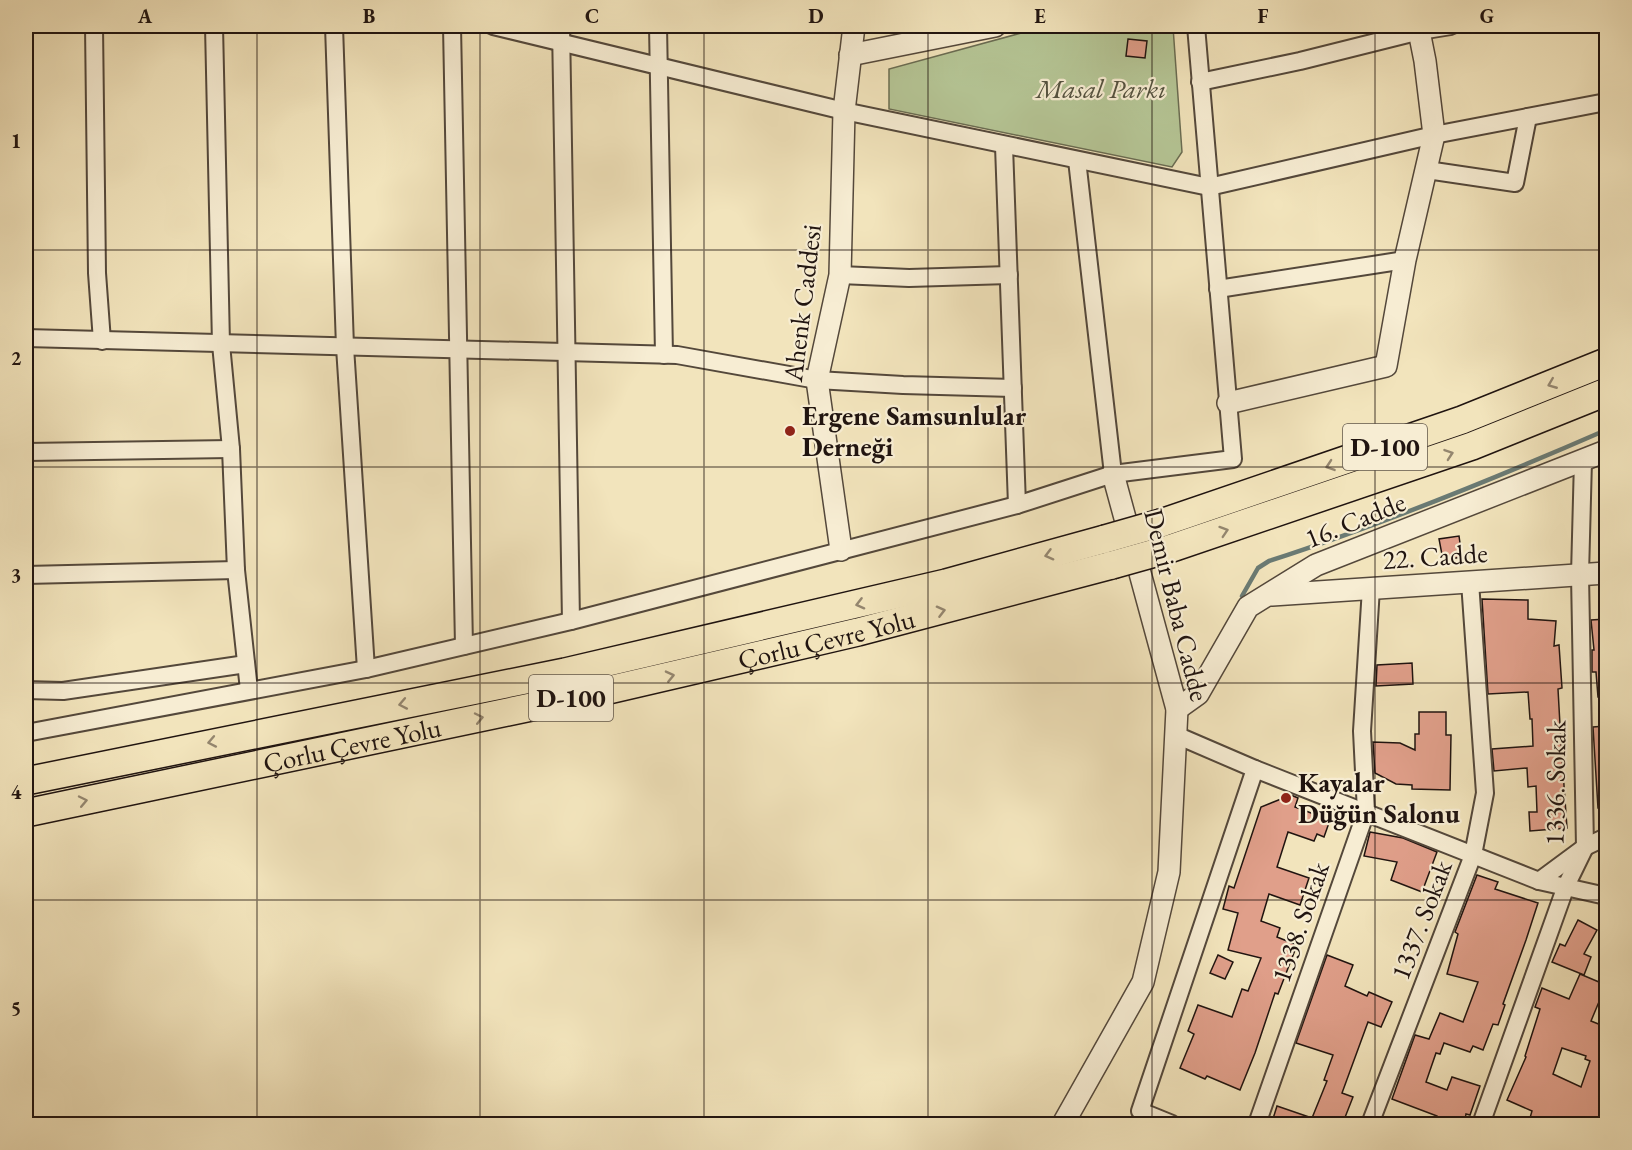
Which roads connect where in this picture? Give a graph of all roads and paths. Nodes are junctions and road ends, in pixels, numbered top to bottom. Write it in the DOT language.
graph roads {
  1 [pos="93,26"];
  2 [pos="214,26"];
  3 [pos="334,26"];
  4 [pos="452,26"];
  5 [pos="493,26"];
  6 [pos="561,26"];
  7 [pos="658,26"];
  8 [pos="854,26"];
  9 [pos="995,26"];
  10 [pos="1196,26"];
  11 [pos="1450,26"];
  12 [pos="1419,28"];
  13 [pos="563,43"];
  14 [pos="850,55"];
  15 [pos="660,67"];
  16 [pos="1200,82"];
  17 [pos="1606,102"];
  18 [pos="844,111"];
  19 [pos="1528,117"];
  20 [pos="1434,135"];
  21 [pos="1004,146"];
  22 [pos="1077,160"];
  23 [pos="1427,170"];
  24 [pos="1209,187"];
  25 [pos="1405,260"];
  26 [pos="840,275"];
  27 [pos="1009,275"];
  28 [pos="1218,289"];
  29 [pos="26,339"];
  30 [pos="102,340"];
  31 [pos="221,344"];
  32 [pos="345,347"];
  33 [pos="457,350"];
  34 [pos="566,352"];
  35 [pos="664,355"];
  36 [pos="1606,362"];
  37 [pos="817,380"];
  38 [pos="1013,388"];
  39 [pos="1606,392"];
  40 [pos="1228,402"];
  41 [pos="231,449"];
  42 [pos="1606,451"];
  43 [pos="26,452"];
  44 [pos="1583,460"];
  45 [pos="1113,474"];
  46 [pos="1017,505"];
  47 [pos="841,550"];
  48 [pos="236,570"];
  49 [pos="1606,573"];
  50 [pos="26,575"];
  51 [pos="1580,575"];
  52 [pos="1470,582"];
  53 [pos="1371,588"];
  54 [pos="1267,595"];
  55 [pos="571,621"];
  56 [pos="464,646"];
  57 [pos="246,664"];
  58 [pos="366,669"];
  59 [pos="26,690"];
  60 [pos="249,690"];
  61 [pos="1177,709"];
  62 [pos="26,733"];
  63 [pos="1176,735"];
  64 [pos="1255,769"];
  65 [pos="26,781"];
  66 [pos="26,813"];
  67 [pos="1366,813"];
  68 [pos="1606,837"];
  69 [pos="1585,847"];
  70 [pos="1473,855"];
  71 [pos="1539,881"];
  72 [pos="1566,886"];
  73 [pos="1606,896"];
  74 [pos="1063,1125"];
  75 [pos="1172,1125"];
  76 [pos="1257,1125"];
  77 [pos="1370,1125"];
  78 [pos="1481,1125"];
  1 -- 30 [label="street"];
  2 -- 31 [label="street"];
  3 -- 32 [label="street"];
  4 -- 33 [label="street"];
  5 -- 13 [label="street"];
  6 -- 13 [label="street"];
  7 -- 15 [label="street"];
  8 -- 14 [label="street, Ahenk Caddesi"];
  9 -- 14 [label="street"];
  10 -- 16 [label="street"];
  11 -- 12 [label="street"];
  12 -- 16 [label="street"];
  12 -- 20 [label="street"];
  13 -- 15 [label="street"];
  13 -- 34 [label="street"];
  14 -- 18 [label="street, Ahenk Caddesi"];
  15 -- 18 [label="street"];
  15 -- 35 [label="street"];
  16 -- 24 [label="street"];
  17 -- 19 [label="street"];
  18 -- 21 [label="street"];
  18 -- 26 [label="street, Ahenk Caddesi"];
  19 -- 20 [label="street"];
  19 -- 23 [label="street"];
  20 -- 23 [label="street"];
  20 -- 24 [label="street"];
  21 -- 22 [label="street"];
  21 -- 27 [label="street"];
  22 -- 24 [label="street"];
  22 -- 45 [label="street"];
  23 -- 25 [label="street"];
  24 -- 28 [label="street"];
  25 -- 28 [label="street"];
  25 -- 40 [label="street"];
  26 -- 27 [label="street"];
  26 -- 37 [label="street, Ahenk Caddesi"];
  27 -- 38 [label="street"];
  28 -- 40 [label="street"];
  29 -- 30 [label="street"];
  30 -- 31 [label="street"];
  31 -- 32 [label="street"];
  31 -- 41 [label="street"];
  32 -- 33 [label="street"];
  32 -- 58 [label="street"];
  33 -- 34 [label="street"];
  33 -- 56 [label="street"];
  34 -- 35 [label="street"];
  34 -- 55 [label="street"];
  35 -- 37 [label="street"];
  36 -- 65 [label="highway, Çorlu Çevre Yolu / D-100, one-way, bridge"];
  37 -- 38 [label="street"];
  37 -- 47 [label="street, Ahenk Caddesi"];
  38 -- 46 [label="street"];
  66 -- 39 [label="highway, Çorlu Çevre Yolu / D-100, one-way, bridge"];
  40 -- 45 [label="street"];
  41 -- 43 [label="street"];
  41 -- 48 [label="street"];
  42 -- 44 [label="street, 16. Cadde"];
  44 -- 51 [label="street, 1336. Sokak"];
  44 -- 54 [label="street, 16. Cadde"];
  45 -- 46 [label="street"];
  45 -- 61 [label="street, Demir Baba Cadde"];
  46 -- 47 [label="street"];
  47 -- 55 [label="street"];
  48 -- 50 [label="street"];
  48 -- 57 [label="street"];
  49 -- 51 [label="street, 22. Cadde"];
  51 -- 52 [label="street, 22. Cadde"];
  51 -- 69 [label="street, 1336. Sokak"];
  52 -- 53 [label="street, 22. Cadde"];
  52 -- 70 [label="street, 1337. Sokak"];
  53 -- 54 [label="street, 22. Cadde"];
  53 -- 67 [label="street, 1338. Sokak"];
  54 -- 61 [label="street, 16. Cadde"];
  55 -- 56 [label="street"];
  56 -- 58 [label="street"];
  57 -- 59 [label="street"];
  57 -- 60 [label="street"];
  58 -- 60 [label="street"];
  60 -- 62 [label="street"];
  61 -- 63 [label="street, Demir Baba Cadde"];
  63 -- 64 [label="street"];
  63 -- 74 [label="street, Demir Baba Cadde"];
  64 -- 67 [label="street"];
  64 -- 75 [label="street"];
  67 -- 70 [label="street"];
  67 -- 76 [label="street, 1338. Sokak"];
  68 -- 69 [label="street"];
  69 -- 71 [label="street"];
  69 -- 72 [label="street, 1336. Sokak"];
  70 -- 71 [label="street"];
  70 -- 77 [label="street, 1337. Sokak"];
  71 -- 72 [label="street"];
  72 -- 73 [label="street"];
  72 -- 78 [label="street, 1336. Sokak"];
}
